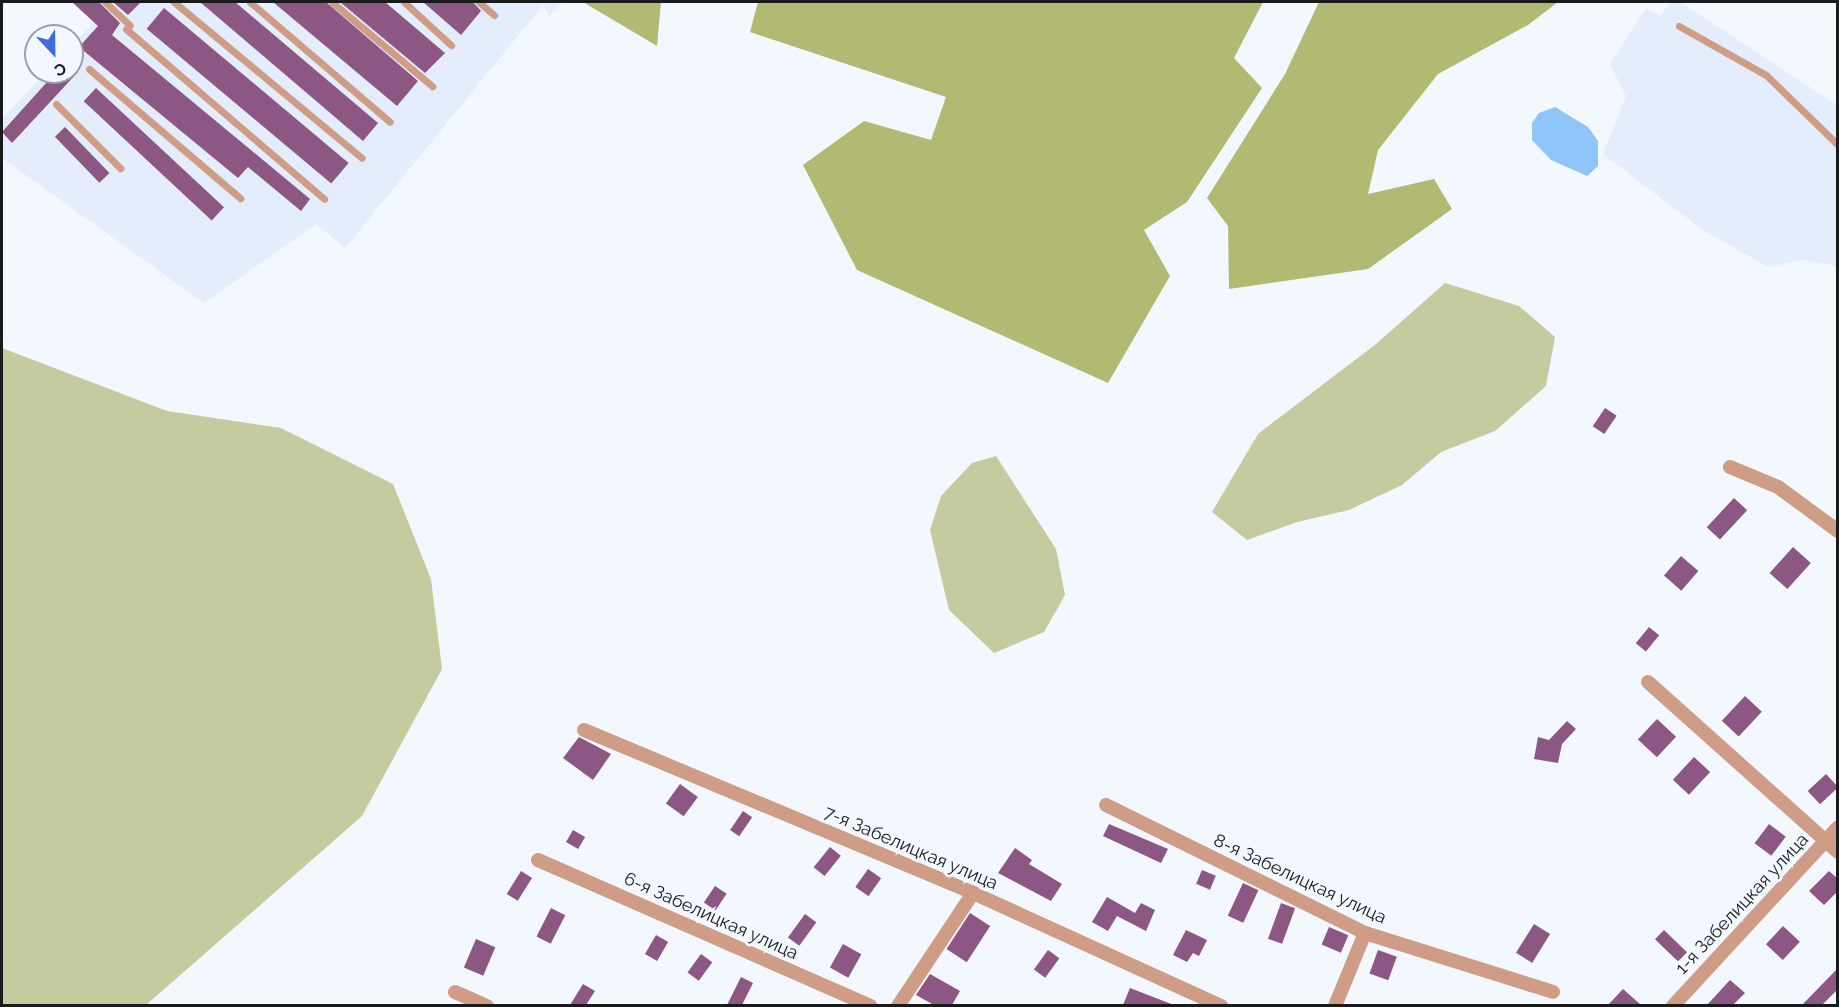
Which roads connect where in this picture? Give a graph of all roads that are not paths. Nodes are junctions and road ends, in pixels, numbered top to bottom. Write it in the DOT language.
graph roads {
  1 [pos="105,2"];
  2 [pos="174,2"];
  3 [pos="250,2"];
  4 [pos="332,2"];
  5 [pos="404,2"];
  6 [pos="479,2"];
  7 [pos="494,15"];
  8 [pos="1678,26"];
  9 [pos="451,45"];
  10 [pos="89,69"];
  11 [pos="432,86"];
  12 [pos="56,104"];
  13 [pos="390,122"];
  14 [pos="1838,145"];
  15 [pos="363,158"];
  16 [pos="120,168"];
  17 [pos="240,198"];
  18 [pos="324,199"];
  19 [pos="1730,468"];
  20 [pos="1838,531"];
  21 [pos="1648,682"];
  22 [pos="584,730"];
  23 [pos="1106,805"];
  24 [pos="1838,826"];
  25 [pos="1825,840"];
  26 [pos="1838,852"];
  27 [pos="538,860"];
  28 [pos="973,893"];
  29 [pos="1365,933"];
  30 [pos="455,992"];
  31 [pos="1553,992"];
  32 [pos="487,1005"];
  33 [pos="870,1005"];
  34 [pos="898,1005"];
  35 [pos="1221,1005"];
  36 [pos="1335,1005"];
  37 [pos="1673,1005"];
  1 -- 18 [label="lane"];
  2 -- 15 [label="lane"];
  3 -- 13 [label="lane"];
  4 -- 11 [label="lane"];
  5 -- 9 [label="lane"];
  6 -- 7 [label="lane"];
  8 -- 14 [label="lane"];
  10 -- 17 [label="lane"];
  12 -- 16 [label="lane"];
  19 -- 20 [label="street"];
  21 -- 25 [label="street"];
  22 -- 28 [label="street, 7-я Забелицкая улица"];
  23 -- 29 [label="street, 8-я Забелицкая улица"];
  24 -- 25 [label="street, 1-я Забелицкая улица"];
  25 -- 26 [label="street"];
  25 -- 37 [label="street, 1-я Забелицкая улица"];
  27 -- 33 [label="street, 6-я Забелицкая улица"];
  28 -- 34 [label="street"];
  28 -- 35 [label="street, 7-я Забелицкая улица"];
  29 -- 31 [label="street, 8-я Забелицкая улица"];
  29 -- 36 [label="street"];
  30 -- 32 [label="street"];
}
